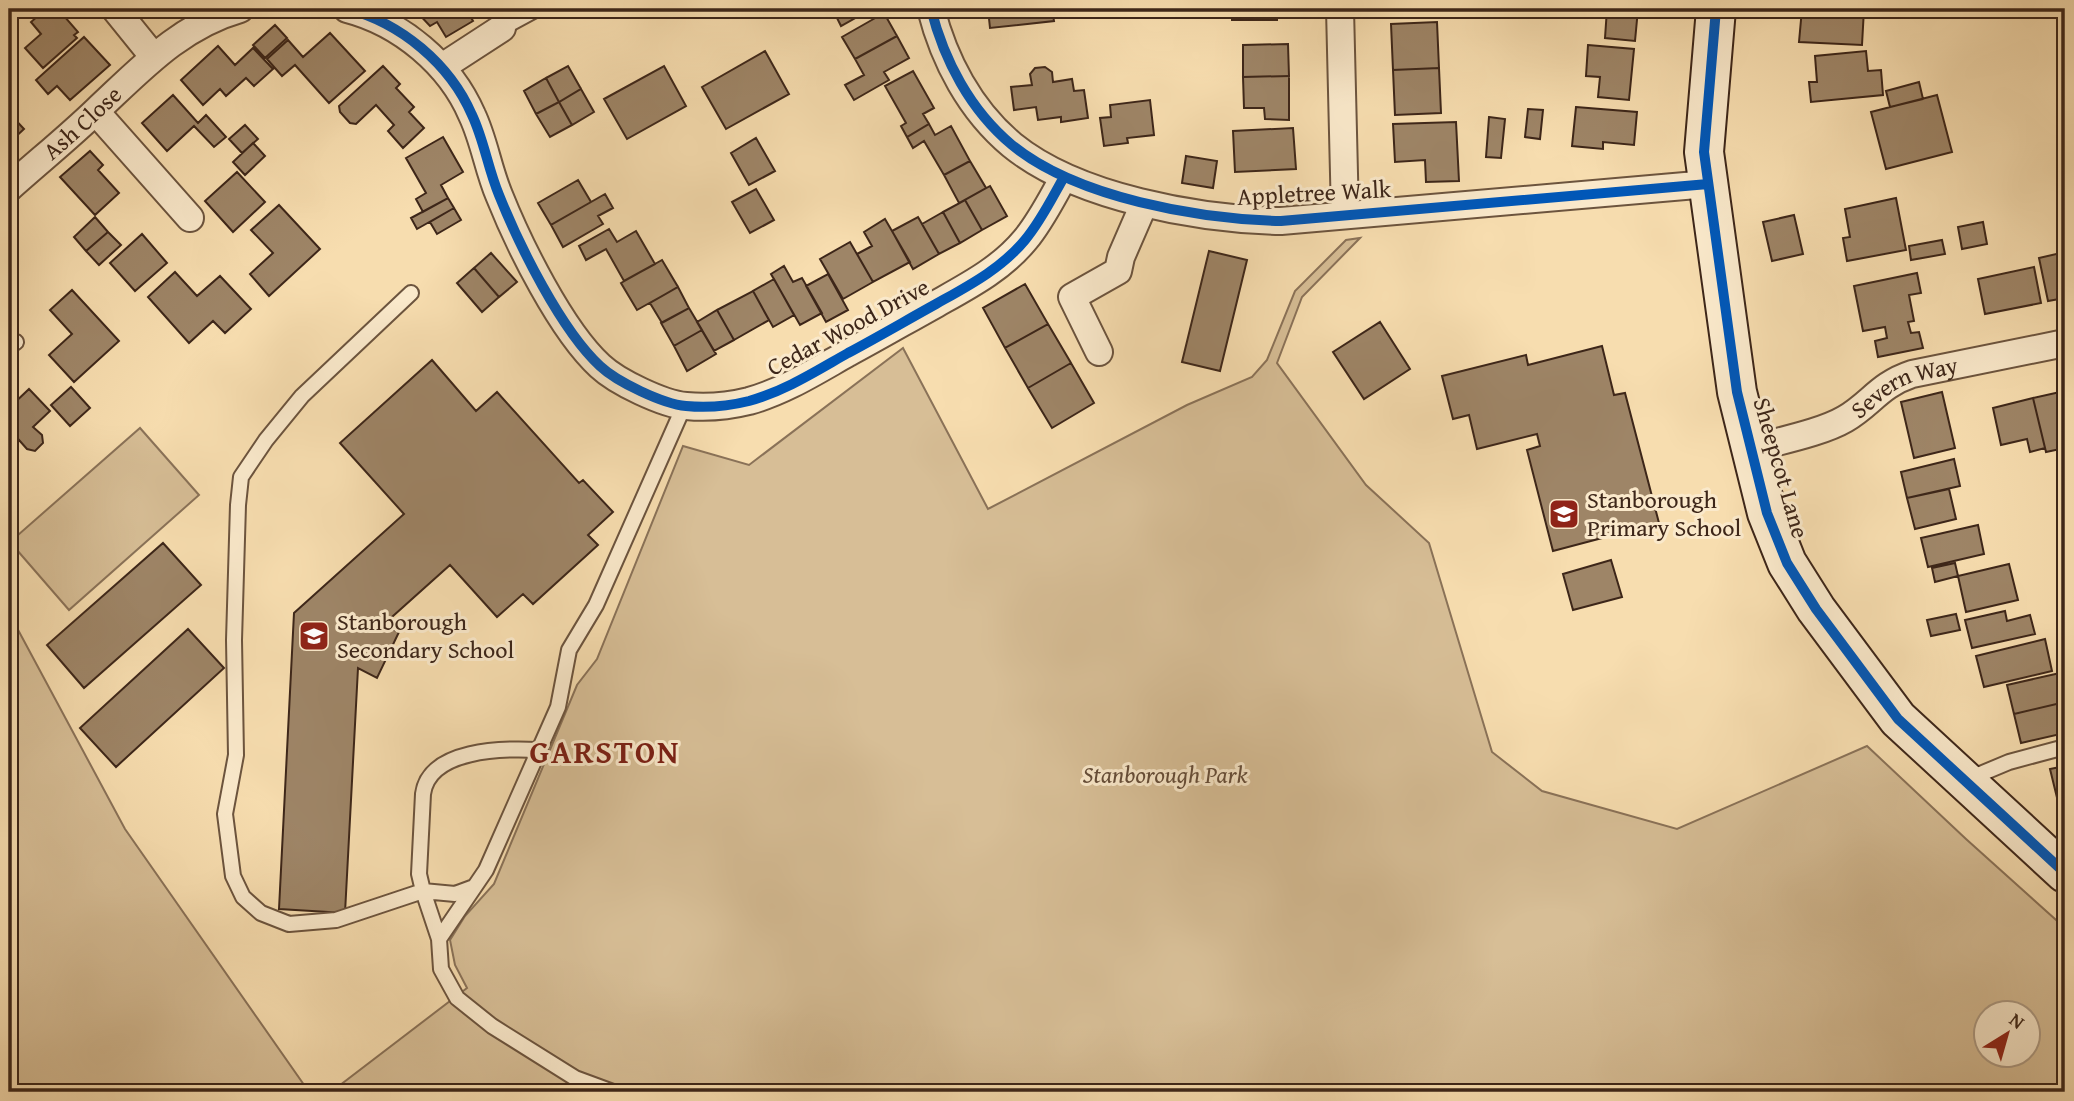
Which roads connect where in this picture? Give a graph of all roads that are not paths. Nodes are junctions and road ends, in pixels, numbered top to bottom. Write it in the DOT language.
graph roads {
  1 [pos="115,9"];
  2 [pos="240,9"];
  3 [pos="347,9"];
  4 [pos="537,9"];
  5 [pos="931,9"];
  6 [pos="1340,9"];
  7 [pos="1716,9"];
  8 [pos="502,28"];
  9 [pos="153,55"];
  10 [pos="442,67"];
  11 [pos="96,112"];
  12 [pos="1063,177"];
  13 [pos="1708,184"];
  14 [pos="9,188"];
  15 [pos="1144,204"];
  16 [pos="1345,215"];
  17 [pos="190,218"];
  18 [pos="411,293"];
  19 [pos="2065,343"];
  20 [pos="1099,352"];
  21 [pos="684,406"];
  22 [pos="1751,449"];
  23 [pos="2065,747"];
  24 [pos="539,750"];
  25 [pos="1965,781"];
  26 [pos="2054,858"];
  27 [pos="474,887"];
  28 [pos="422,891"];
  29 [pos="439,939"];
  30 [pos="613,1092"];
  1 -- 9 [label="street"];
  2 -- 9 [label="street, Ash Close"];
  3 -- 10 [label="street, Cedar Wood Drive"];
  4 -- 8 [label="lane"];
  5 -- 12 [label="street, Appletree Walk"];
  6 -- 16 [label="street"];
  7 -- 13 [label="street, Sheepcot Lane"];
  8 -- 10 [label="street"];
  9 -- 11 [label="street, Ash Close"];
  10 -- 21 [label="street, Cedar Wood Drive"];
  11 -- 14 [label="street, Ash Close"];
  11 -- 17 [label="street"];
  12 -- 15 [label="street, Appletree Walk"];
  12 -- 21 [label="street, Cedar Wood Drive"];
  13 -- 16 [label="street, Appletree Walk"];
  13 -- 22 [label="street, Sheepcot Lane"];
  15 -- 16 [label="street, Appletree Walk"];
  15 -- 20 [label="street"];
  18 -- 28 [label="lane"];
  19 -- 22 [label="street, Severn Way"];
  21 -- 24 [label="lane"];
  22 -- 25 [label="street, Sheepcot Lane"];
  23 -- 25 [label="lane"];
  24 -- 27 [label="lane"];
  24 -- 28 [label="lane"];
  25 -- 26 [label="street, Sheepcot Lane"];
  27 -- 28 [label="lane"];
  27 -- 29 [label="lane"];
  28 -- 29 [label="lane"];
  29 -- 30 [label="lane"];
}
